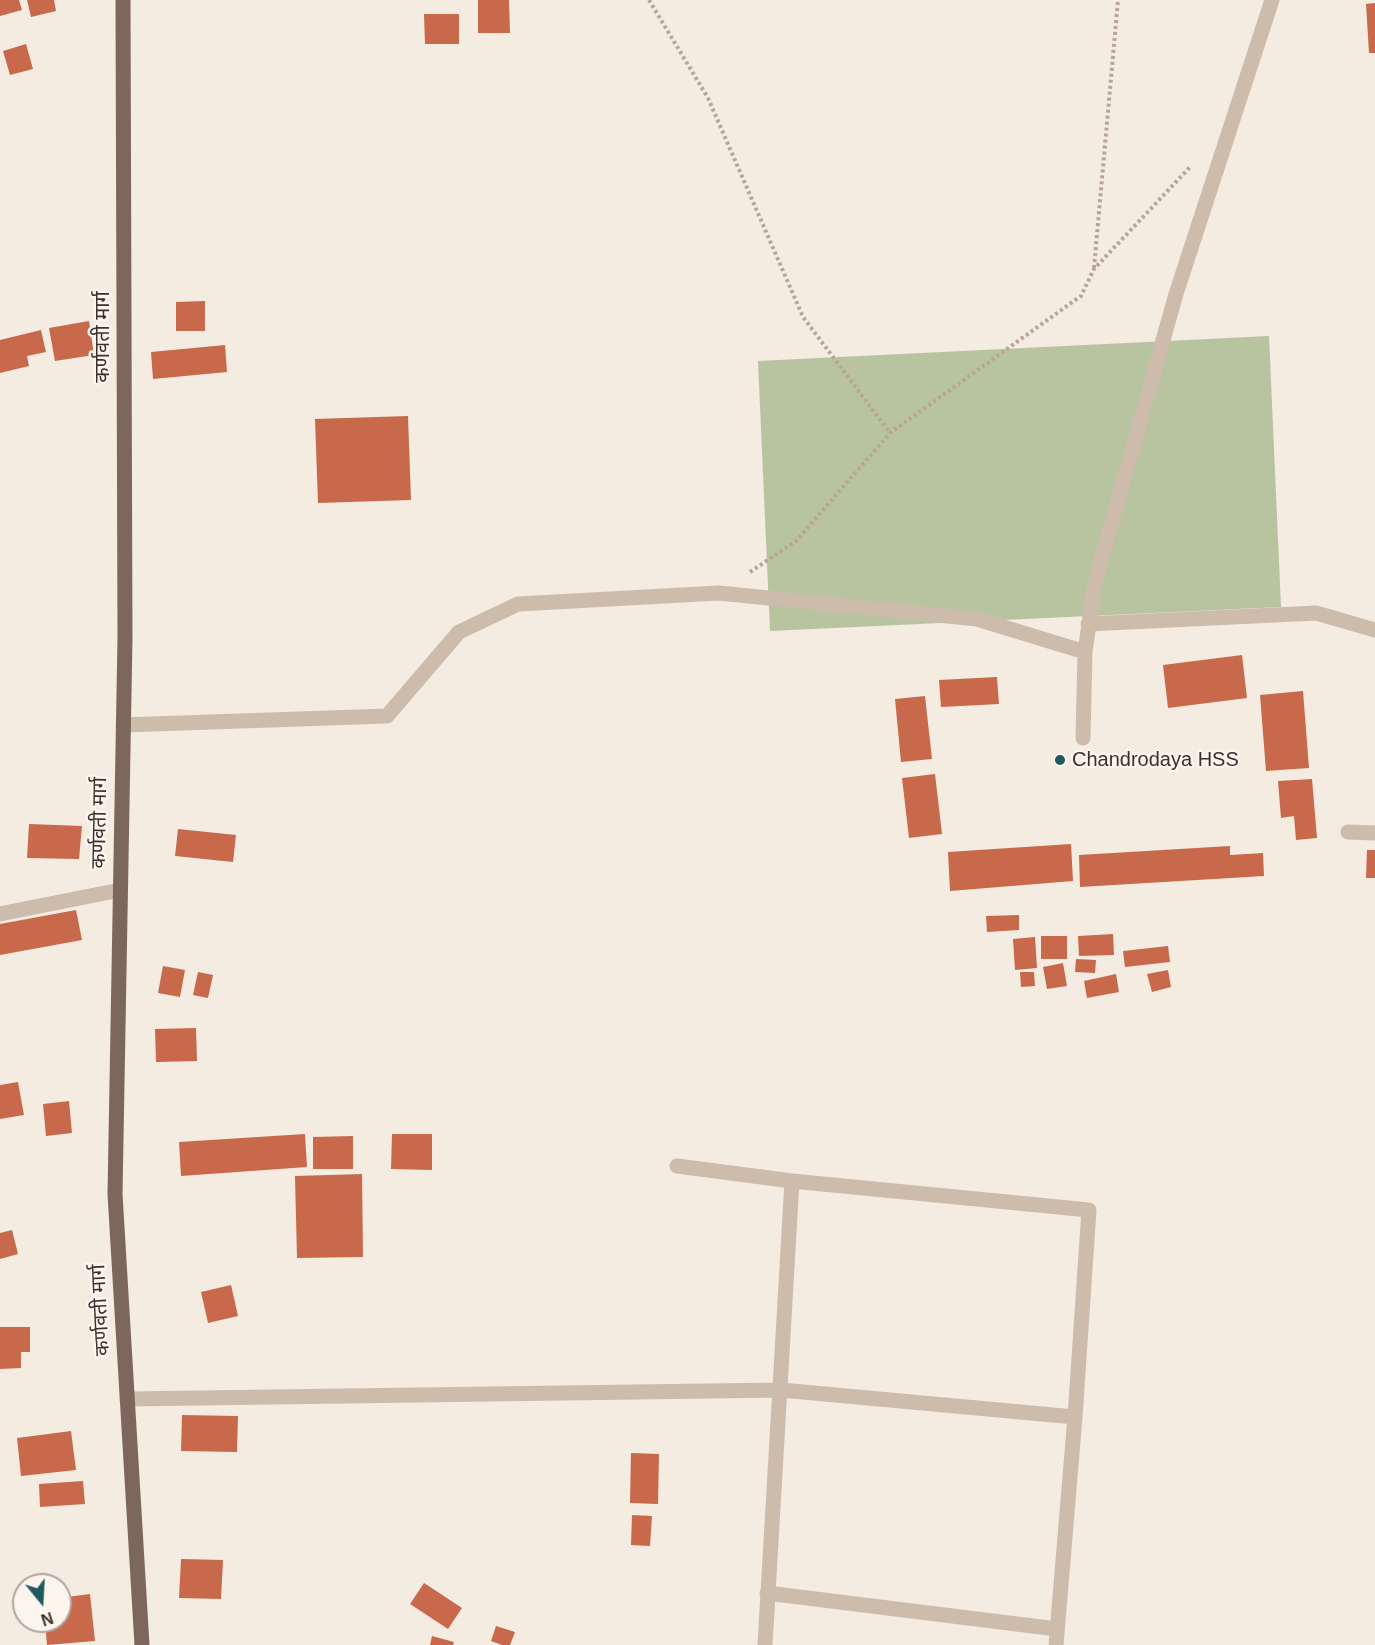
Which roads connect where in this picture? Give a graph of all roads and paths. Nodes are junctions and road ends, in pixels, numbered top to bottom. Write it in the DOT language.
graph roads {
  1 [pos="123,0"];
  2 [pos="649,0"];
  3 [pos="1118,0"];
  4 [pos="1272,0"];
  5 [pos="1192,165"];
  6 [pos="1094,269"];
  7 [pos="890,433"];
  8 [pos="719,593"];
  9 [pos="1088,624"];
  10 [pos="1375,630"];
  11 [pos="1084,652"];
  12 [pos="123,725"];
  13 [pos="1083,738"];
  14 [pos="1348,832"];
  15 [pos="1375,833"];
  16 [pos="120,890"];
  17 [pos="0,914"];
  18 [pos="677,1166"];
  19 [pos="792,1181"];
  20 [pos="781,1390"];
  21 [pos="127,1399"];
  22 [pos="1075,1417"];
  23 [pos="767,1593"];
  24 [pos="1057,1629"];
  25 [pos="142,1645"];
  26 [pos="765,1645"];
  27 [pos="1056,1645"];
  1 -- 12 [label="main road, कर्णवती मार्ग"];
  2 -- 7 [label="path"];
  3 -- 6 [label="path"];
  4 -- 9 [label="street"];
  5 -- 6 [label="path"];
  6 -- 7 [label="path"];
  7 -- 8 [label="path"];
  8 -- 11 [label="street"];
  8 -- 12 [label="street"];
  9 -- 10 [label="street"];
  9 -- 11 [label="street"];
  11 -- 13 [label="street"];
  12 -- 16 [label="main road, कर्णवती मार्ग"];
  14 -- 15 [label="street"];
  16 -- 17 [label="street"];
  16 -- 21 [label="main road, कर्णवती मार्ग"];
  18 -- 19 [label="street"];
  19 -- 20 [label="street"];
  19 -- 22 [label="street"];
  20 -- 21 [label="street"];
  20 -- 22 [label="street"];
  20 -- 23 [label="street"];
  21 -- 25 [label="main road, कर्णवती मार्ग"];
  22 -- 24 [label="street"];
  23 -- 24 [label="street"];
  23 -- 26 [label="street"];
  24 -- 27 [label="street"];
}
